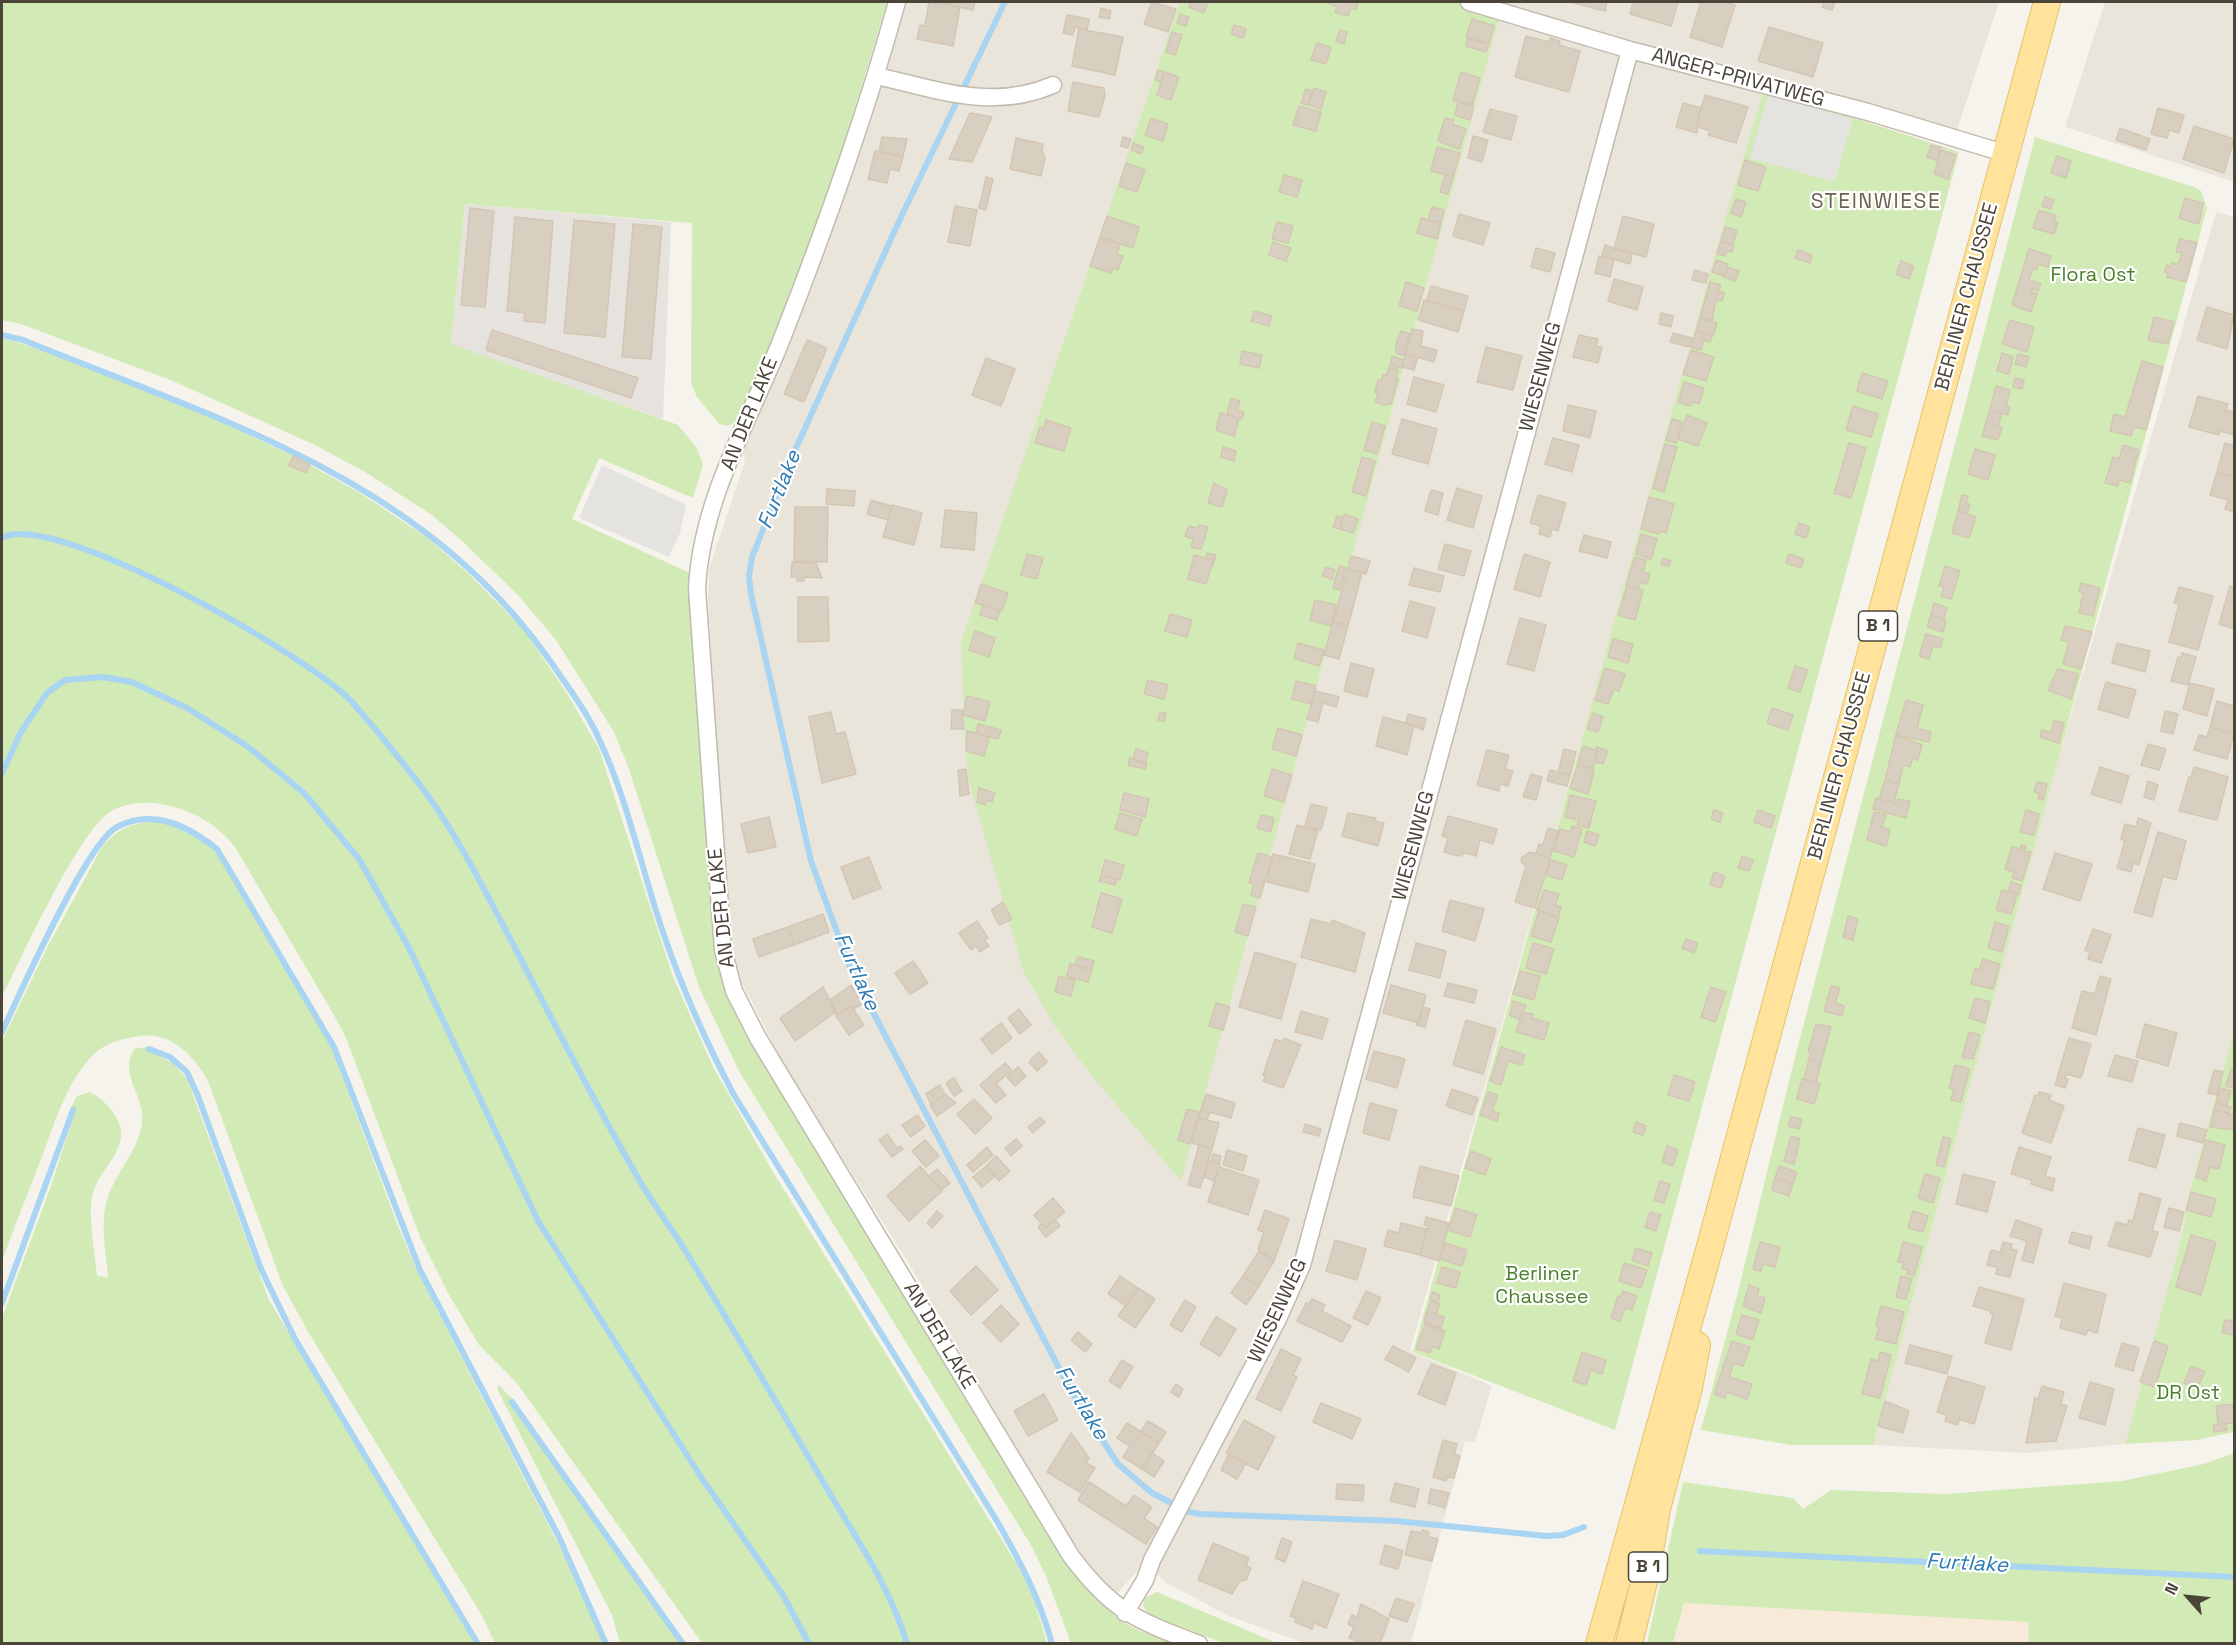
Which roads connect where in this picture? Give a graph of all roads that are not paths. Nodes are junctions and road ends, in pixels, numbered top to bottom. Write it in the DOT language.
graph roads {
  1 [pos="897,2"];
  2 [pos="1469,2"];
  3 [pos="2047,2"];
  4 [pos="1630,50"];
  5 [pos="876,76"];
  6 [pos="1053,85"];
  7 [pos="2007,154"];
  8 [pos="1698,1288"];
  9 [pos="1125,1613"];
  10 [pos="1199,1644"];
  11 [pos="1599,1644"];
  12 [pos="1629,1644"];
  1 -- 5 [label="street, AN DER LAKE"];
  2 -- 4 [label="street, ANGER-PRIVATWEG"];
  3 -- 7 [label="main road, BERLINER CHAUSSEE / B 1"];
  4 -- 7 [label="street, ANGER-PRIVATWEG"];
  4 -- 9 [label="street, WIESENWEG"];
  5 -- 6 [label="street"];
  5 -- 9 [label="street, AN DER LAKE"];
  7 -- 8 [label="main road, BERLINER CHAUSSEE / B 1"];
  8 -- 11 [label="main road, BERLINER CHAUSSEE / B 1"];
  8 -- 12 [label="main road, BERLINER CHAUSSEE / B 1"];
  9 -- 10 [label="street, AN DER LAKE"];
}
